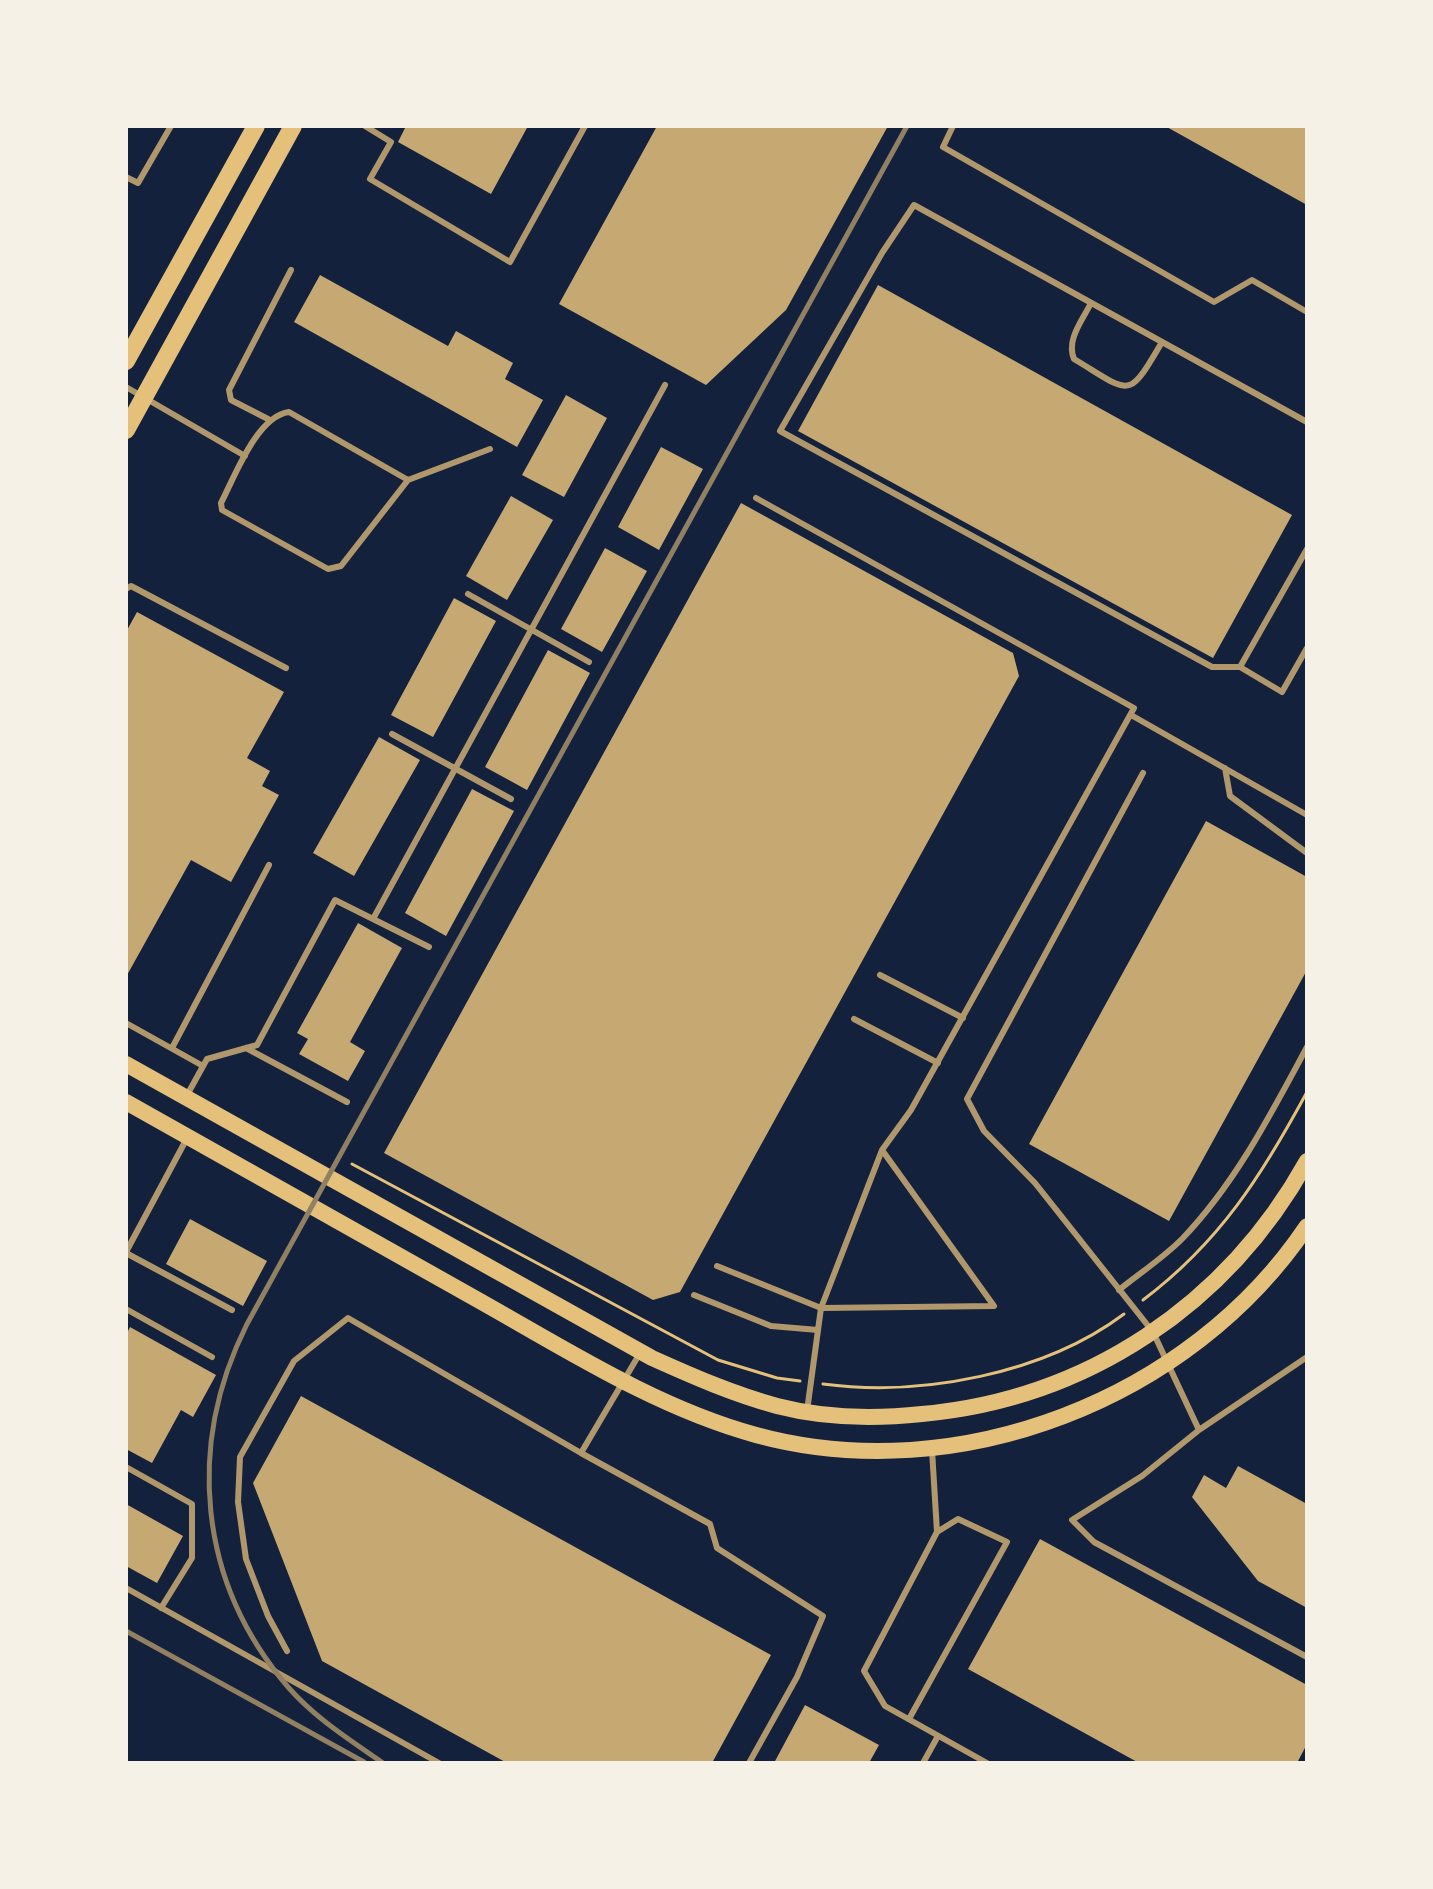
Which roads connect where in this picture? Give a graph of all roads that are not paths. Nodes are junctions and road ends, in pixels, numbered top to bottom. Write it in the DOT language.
graph roads {
  1 [pos="171,126"];
  2 [pos="256,126"];
  3 [pos="293,126"];
  4 [pos="365,126"];
  5 [pos="383,126"];
  6 [pos="585,126"];
  7 [pos="953,126"];
  8 [pos="378,134"];
  9 [pos="126,177"];
  10 [pos="291,270"];
  11 [pos="1091,303"];
  12 [pos="1307,312"];
  13 [pos="1162,342"];
  14 [pos="126,361"];
  15 [pos="665,385"];
  16 [pos="126,387"];
  17 [pos="144,397"];
  18 [pos="268,419"];
  19 [pos="1307,422"];
  20 [pos="126,430"];
  21 [pos="490,449"];
  22 [pos="245,456"];
  23 [pos="408,480"];
  24 [pos="756,498"];
  25 [pos="1307,549"];
  26 [pos="126,589"];
  27 [pos="468,594"];
  28 [pos="531,630"];
  29 [pos="1307,648"];
  30 [pos="589,662"];
  31 [pos="1240,667"];
  32 [pos="286,668"];
  33 [pos="1131,715"];
  34 [pos="392,734"];
  35 [pos="456,768"];
  36 [pos="1225,768"];
  37 [pos="1143,773"];
  38 [pos="511,799"];
  39 [pos="1307,815"];
  40 [pos="1307,853"];
  41 [pos="269,865"];
  42 [pos="373,919"];
  43 [pos="429,947"];
  44 [pos="880,975"];
  45 [pos="963,1018"];
  46 [pos="854,1019"];
  47 [pos="126,1023"];
  48 [pos="1307,1047"];
  49 [pos="172,1048"];
  50 [pos="246,1048"];
  51 [pos="938,1063"];
  52 [pos="126,1064"];
  53 [pos="203,1066"];
  54 [pos="186,1097"];
  55 [pos="126,1102"];
  56 [pos="347,1102"];
  57 [pos="182,1134"];
  58 [pos="882,1150"];
  59 [pos="1307,1161"];
  60 [pos="1307,1226"];
  61 [pos="126,1253"];
  62 [pos="717,1266"];
  63 [pos="1119,1290"];
  64 [pos="694,1295"];
  65 [pos="821,1308"];
  66 [pos="126,1309"];
  67 [pos="232,1310"];
  68 [pos="818,1330"];
  69 [pos="1153,1332"];
  70 [pos="641,1352"];
  71 [pos="212,1357"];
  72 [pos="1307,1357"];
  73 [pos="1165,1364"];
  74 [pos="623,1380"];
  75 [pos="807,1411"];
  76 [pos="1199,1430"];
  77 [pos="931,1447"];
  78 [pos="581,1453"];
  79 [pos="126,1467"];
  80 [pos="937,1532"];
  81 [pos="126,1588"];
  82 [pos="161,1608"];
  83 [pos="287,1651"];
  84 [pos="1307,1657"];
  85 [pos="909,1719"];
  86 [pos="938,1736"];
  87 [pos="439,1763"];
  88 [pos="749,1763"];
  89 [pos="923,1763"];
  90 [pos="987,1763"];
  1 -- 9 [label="lane"];
  2 -- 14 [label="main road"];
  3 -- 17 [label="main road"];
  4 -- 8 [label="lane"];
  5 -- 8 [label="lane"];
  6 -- 8 [label="lane"];
  7 -- 12 [label="lane"];
  10 -- 18 [label="lane"];
  11 -- 13 [label="lane"];
  11 -- 13 [label="lane"];
  11 -- 31 [label="lane"];
  13 -- 19 [label="lane"];
  15 -- 28 [label="lane"];
  16 -- 17 [label="lane"];
  17 -- 20 [label="main road"];
  17 -- 22 [label="lane"];
  18 -- 22 [label="lane"];
  18 -- 23 [label="lane"];
  21 -- 23 [label="lane"];
  22 -- 23 [label="lane"];
  24 -- 33 [label="lane"];
  25 -- 31 [label="lane"];
  26 -- 32 [label="lane"];
  27 -- 28 [label="lane"];
  28 -- 30 [label="lane"];
  28 -- 35 [label="lane"];
  29 -- 31 [label="lane"];
  33 -- 36 [label="lane"];
  33 -- 45 [label="lane"];
  34 -- 35 [label="lane"];
  35 -- 38 [label="lane"];
  35 -- 42 [label="lane"];
  36 -- 39 [label="lane"];
  36 -- 40 [label="lane"];
  37 -- 63 [label="lane"];
  41 -- 49 [label="lane"];
  42 -- 43 [label="lane"];
  42 -- 50 [label="lane"];
  44 -- 45 [label="lane"];
  45 -- 51 [label="lane"];
  46 -- 51 [label="lane"];
  47 -- 49 [label="lane"];
  48 -- 63 [label="lane"];
  49 -- 53 [label="lane"];
  50 -- 53 [label="lane"];
  50 -- 56 [label="lane"];
  51 -- 58 [label="lane"];
  52 -- 54 [label="main road"];
  53 -- 54 [label="lane"];
  54 -- 70 [label="main road"];
  55 -- 57 [label="main road"];
  57 -- 61 [label="lane"];
  57 -- 74 [label="main road"];
  58 -- 65 [label="lane"];
  58 -- 65 [label="lane"];
  59 -- 69 [label="main road"];
  60 -- 73 [label="main road"];
  61 -- 67 [label="lane"];
  62 -- 65 [label="lane"];
  63 -- 69 [label="lane"];
  64 -- 68 [label="lane"];
  65 -- 68 [label="lane"];
  66 -- 71 [label="lane"];
  68 -- 75 [label="lane"];
  69 -- 73 [label="lane"];
  69 -- 75 [label="main road"];
  70 -- 74 [label="lane"];
  70 -- 75 [label="main road"];
  72 -- 76 [label="lane"];
  73 -- 76 [label="lane"];
  73 -- 77 [label="main road"];
  74 -- 77 [label="main road"];
  74 -- 78 [label="lane"];
  76 -- 84 [label="lane"];
  77 -- 80 [label="lane"];
  78 -- 83 [label="lane"];
  78 -- 88 [label="lane"];
  79 -- 82 [label="lane"];
  80 -- 85 [label="lane"];
  80 -- 85 [label="lane"];
  81 -- 82 [label="lane"];
  82 -- 87 [label="lane"];
  85 -- 86 [label="lane"];
  86 -- 89 [label="lane"];
  86 -- 90 [label="lane"];
}
